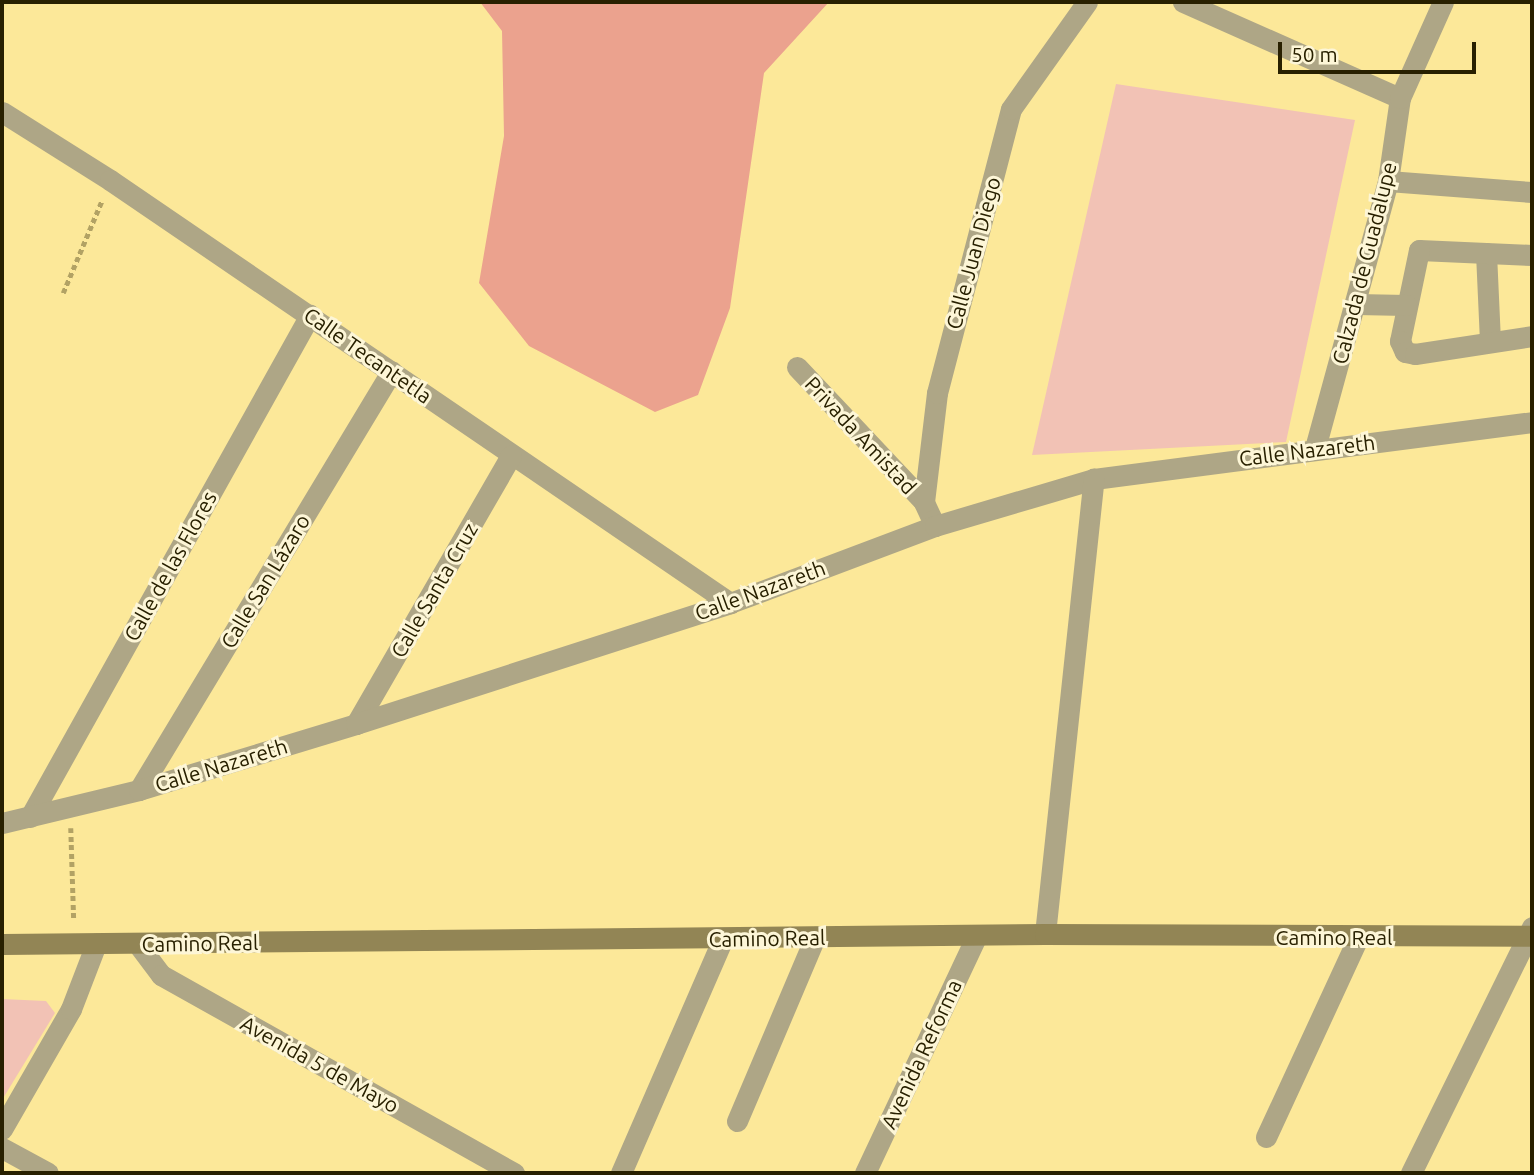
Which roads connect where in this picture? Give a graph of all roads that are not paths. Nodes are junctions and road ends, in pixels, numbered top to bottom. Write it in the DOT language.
graph roads {
  1 [pos="1087,2"];
  2 [pos="1183,2"];
  3 [pos="1443,2"];
  4 [pos="1400,98"];
  5 [pos="2,112"];
  6 [pos="1388,181"];
  7 [pos="1532,192"];
  8 [pos="1486,253"];
  9 [pos="1532,255"];
  10 [pos="1356,304"];
  11 [pos="1406,305"];
  12 [pos="310,315"];
  13 [pos="1532,336"];
  14 [pos="1490,342"];
  15 [pos="797,367"];
  16 [pos="392,371"];
  17 [pos="1532,422"];
  18 [pos="1315,448"];
  19 [pos="511,455"];
  20 [pos="1094,479"];
  21 [pos="924,502"];
  22 [pos="935,526"];
  23 [pos="730,603"];
  24 [pos="356,724"];
  25 [pos="139,790"];
  26 [pos="30,817"];
  27 [pos="2,823"];
  28 [pos="1530,933"];
  29 [pos="1045,934"];
  30 [pos="977,935"];
  31 [pos="815,937"];
  32 [pos="723,938"];
  33 [pos="1359,938"];
  34 [pos="137,943"];
  35 [pos="2,944"];
  36 [pos="96,944"];
  37 [pos="737,1121"];
  38 [pos="2,1129"];
  39 [pos="1266,1136"];
  40 [pos="2,1148"];
  41 [pos="48,1173"];
  42 [pos="514,1173"];
  43 [pos="621,1173"];
  44 [pos="865,1173"];
  45 [pos="1411,1173"];
  1 -- 21 [label="street, Calle Juan Diego"];
  2 -- 4 [label="street"];
  3 -- 4 [label="street, Calzada de Guadalupe"];
  4 -- 6 [label="street, Calzada de Guadalupe"];
  5 -- 12 [label="street, Calle Tecantetla"];
  6 -- 7 [label="street"];
  6 -- 10 [label="street, Calzada de Guadalupe"];
  8 -- 9 [label="street"];
  8 -- 11 [label="street"];
  8 -- 14 [label="street"];
  10 -- 11 [label="street"];
  10 -- 18 [label="street, Calzada de Guadalupe"];
  11 -- 14 [label="street"];
  12 -- 16 [label="street, Calle Tecantetla"];
  12 -- 26 [label="street, Calle de las Flores"];
  13 -- 14 [label="street"];
  15 -- 21 [label="street, Privada Amistad"];
  16 -- 19 [label="street, Calle Tecantetla"];
  16 -- 25 [label="street, Calle San Lázaro"];
  17 -- 18 [label="street, Calle Nazareth"];
  18 -- 20 [label="street, Calle Nazareth"];
  19 -- 23 [label="street, Calle Tecantetla"];
  19 -- 24 [label="street, Calle Santa Cruz"];
  20 -- 22 [label="street, Calle Nazareth"];
  20 -- 29 [label="street"];
  21 -- 22 [label="street"];
  22 -- 23 [label="street, Calle Nazareth"];
  23 -- 24 [label="street, Calle Nazareth"];
  24 -- 25 [label="street, Calle Nazareth"];
  25 -- 26 [label="street, Calle Nazareth"];
  26 -- 27 [label="street, Calle Nazareth"];
  28 -- 33 [label="main road, Camino Real"];
  28 -- 45 [label="street"];
  29 -- 30 [label="main road, Camino Real"];
  29 -- 33 [label="main road, Camino Real"];
  30 -- 31 [label="main road, Camino Real"];
  30 -- 44 [label="street, Avenida Reforma"];
  31 -- 32 [label="main road, Camino Real"];
  31 -- 37 [label="street"];
  32 -- 34 [label="main road, Camino Real"];
  32 -- 43 [label="street"];
  33 -- 39 [label="street"];
  34 -- 36 [label="main road, Camino Real"];
  34 -- 42 [label="street, Avenida 5 de Mayo"];
  35 -- 36 [label="main road, Camino Real"];
  36 -- 38 [label="street"];
  40 -- 41 [label="street"];
}
